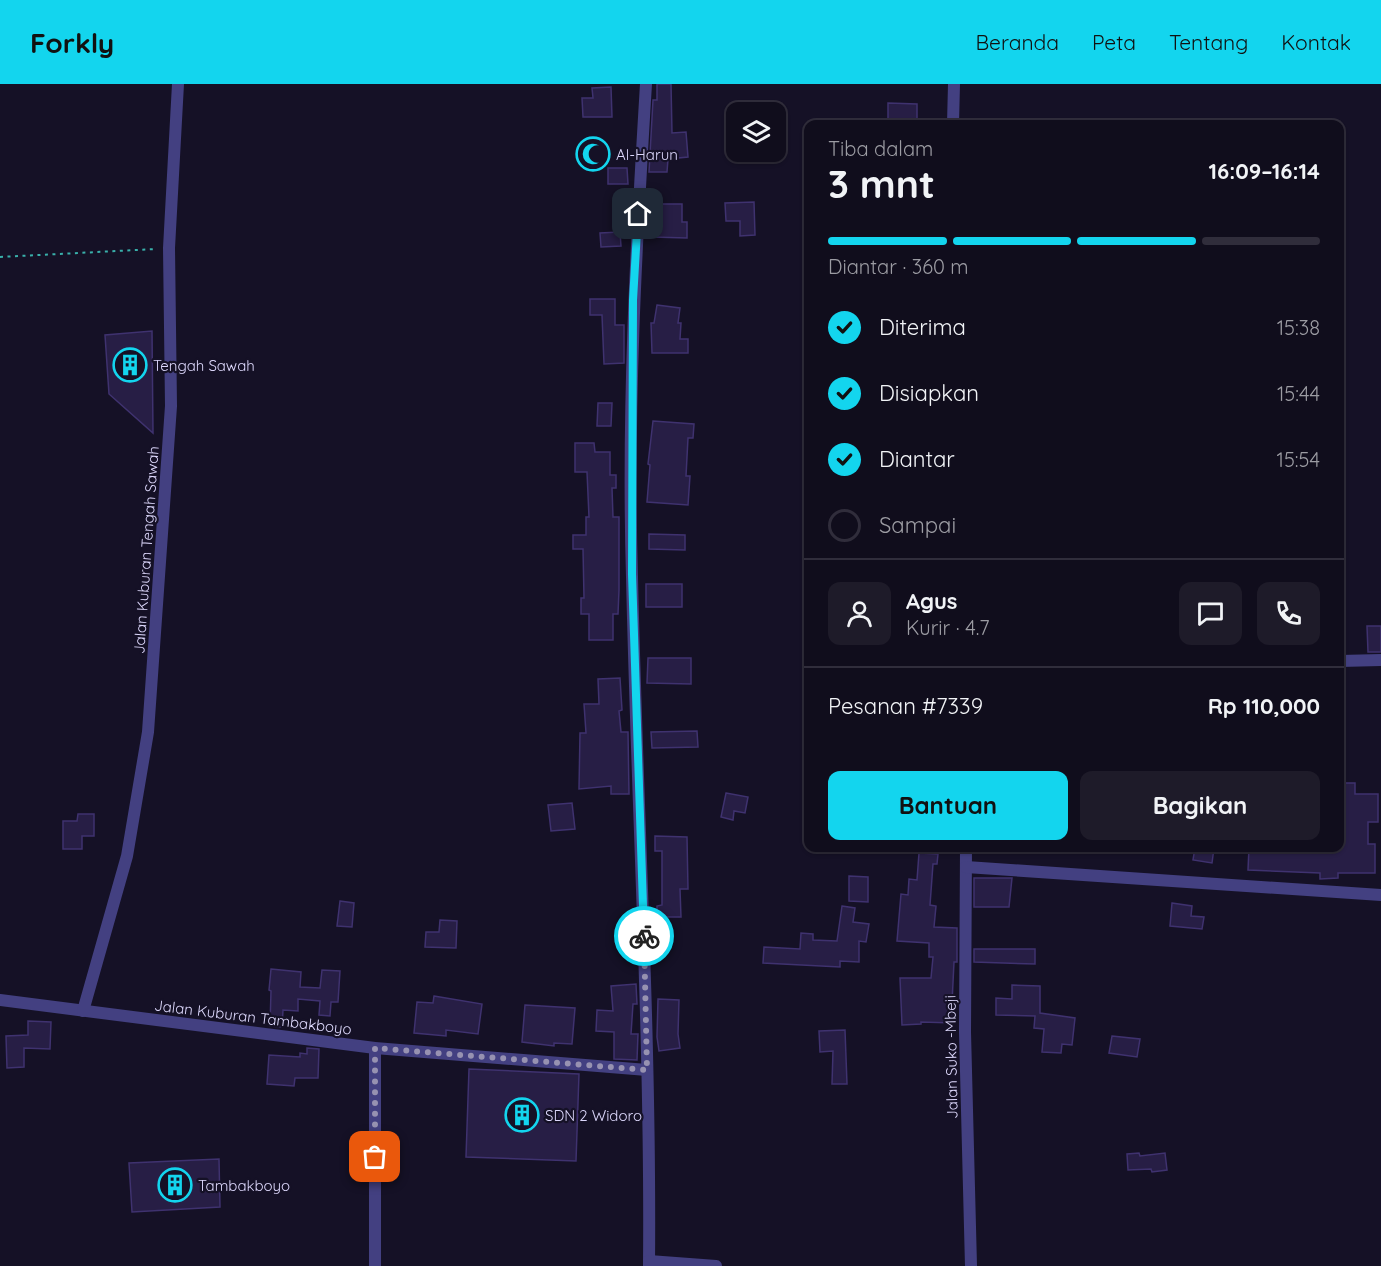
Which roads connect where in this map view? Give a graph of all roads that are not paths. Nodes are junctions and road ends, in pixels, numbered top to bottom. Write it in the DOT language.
graph roads {
  1 [pos="178,84"];
  2 [pos="646,84"];
  3 [pos="954,84"];
  4 [pos="954,120"];
  5 [pos="1381,660"];
  6 [pos="1344,661"];
  7 [pos="966,852"];
  8 [pos="966,867"];
  9 [pos="1381,895"];
  10 [pos="0,1000"];
  11 [pos="83,1011"];
  12 [pos="375,1048"];
  13 [pos="647,1070"];
  14 [pos="650,1263"];
  15 [pos="375,1266"];
  16 [pos="716,1266"];
  17 [pos="970,1266"];
  1 -- 11 [label="street, Jalan Kuburan Tengah Sawah"];
  2 -- 13 [label="street"];
  3 -- 4 [label="street"];
  5 -- 6 [label="street"];
  7 -- 8 [label="street, Jalan Suko -Mbeji"];
  8 -- 9 [label="street"];
  8 -- 17 [label="street, Jalan Suko -Mbeji"];
  10 -- 11 [label="street, Jalan Kuburan Tambakboyo"];
  11 -- 12 [label="street, Jalan Kuburan Tambakboyo"];
  12 -- 13 [label="street, Jalan Kuburan Tambakboyo"];
  12 -- 15 [label="street"];
  13 -- 14 [label="street"];
  14 -- 16 [label="street"];
}
